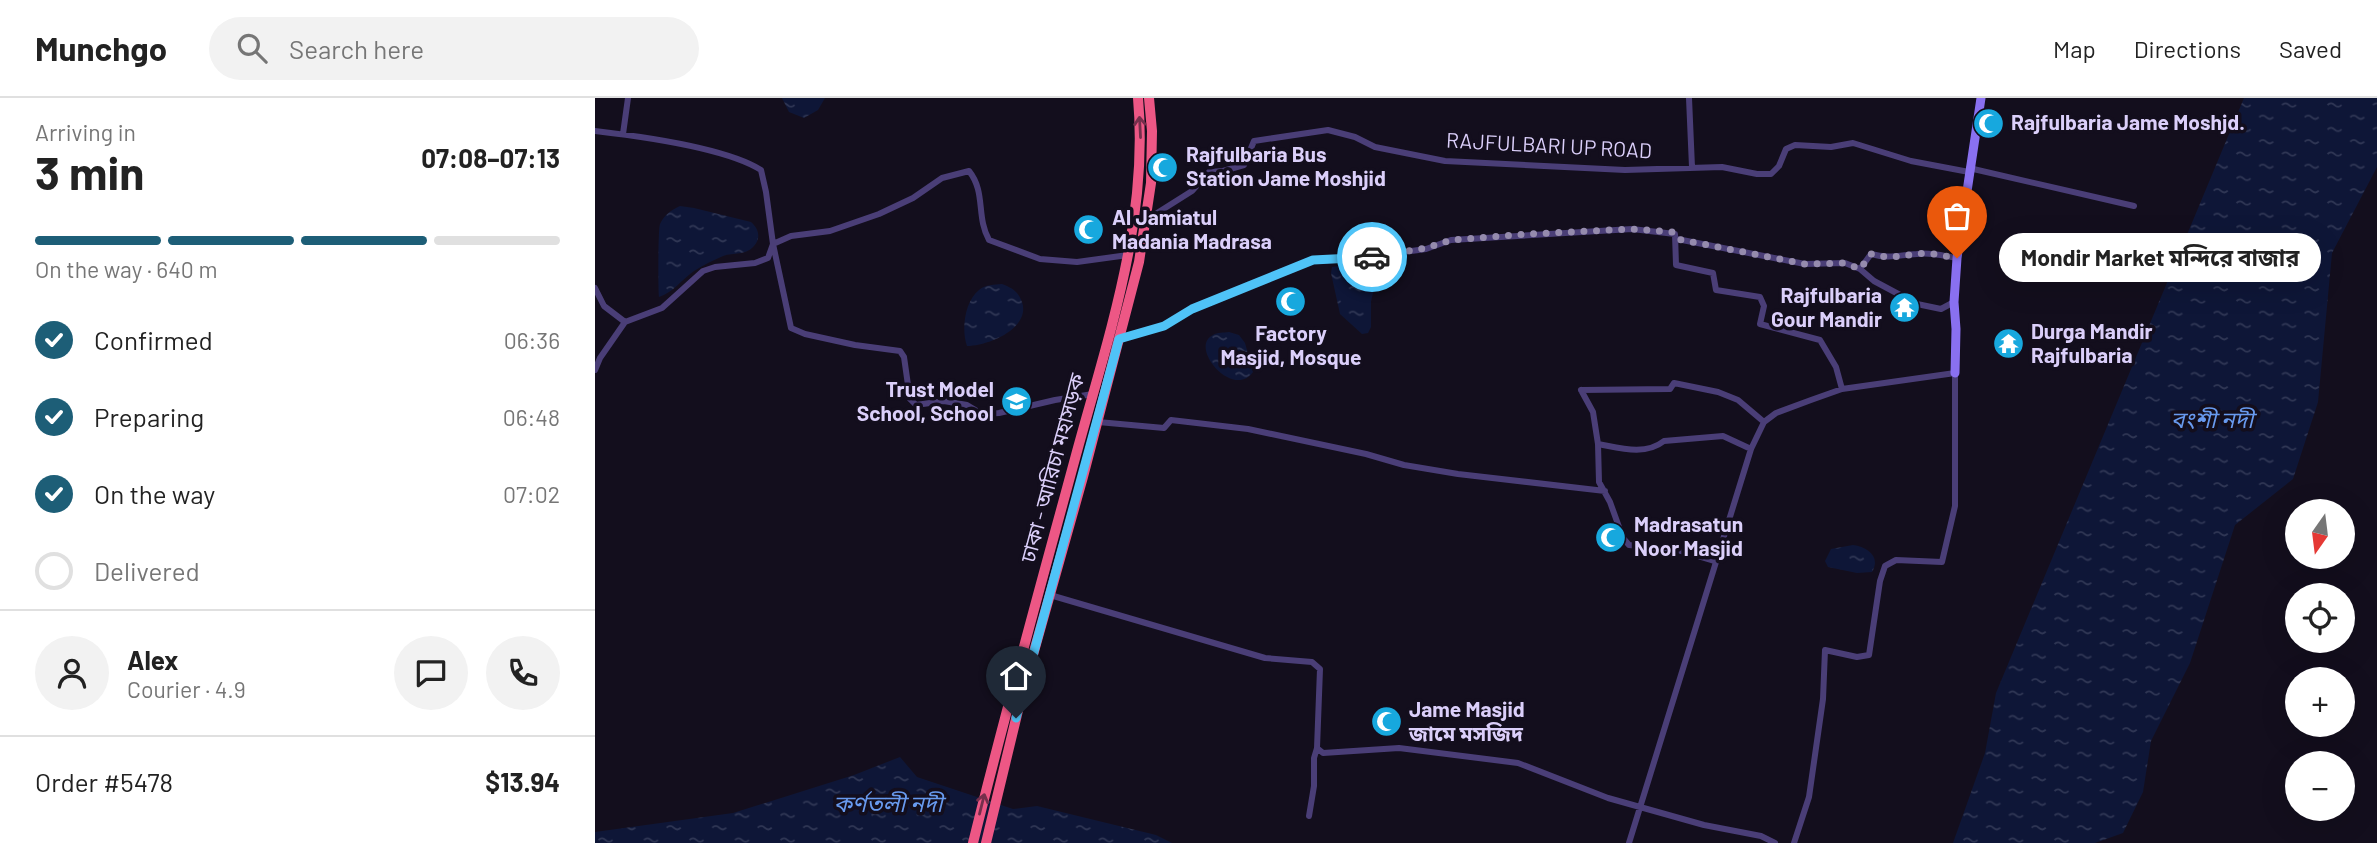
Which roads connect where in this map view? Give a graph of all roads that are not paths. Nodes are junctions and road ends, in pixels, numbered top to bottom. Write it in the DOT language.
graph roads {
  1 [pos="628,98"];
  2 [pos="1138,98"];
  3 [pos="1149,98"];
  4 [pos="1689,98"];
  5 [pos="1981,98"];
  6 [pos="595,131"];
  7 [pos="623,134"];
  8 [pos="1692,167"];
  9 [pos="1969,170"];
  10 [pos="2134,206"];
  11 [pos="1146,220"];
  12 [pos="1677,239"];
  13 [pos="773,244"];
  14 [pos="1128,255"];
  15 [pos="1957,258"];
  16 [pos="1860,269"];
  17 [pos="595,288"];
  18 [pos="1954,302"];
  19 [pos="625,323"];
  20 [pos="1119,339"];
  21 [pos="595,370"];
  22 [pos="1955,373"];
  23 [pos="1842,389"];
  24 [pos="1093,394"];
  25 [pos="1098,422"];
  26 [pos="1764,422"];
  27 [pos="1598,444"];
  28 [pos="1751,449"];
  29 [pos="1605,491"];
  30 [pos="1715,561"];
  31 [pos="1050,595"];
  32 [pos="1317,748"];
  33 [pos="998,765"];
  34 [pos="1640,807"];
  35 [pos="1309,816"];
  36 [pos="973,843"];
  37 [pos="986,843"];
  38 [pos="1629,843"];
  39 [pos="1775,843"];
  40 [pos="1794,843"];
  1 -- 7 [label="street"];
  14 -- 2 [label="highway, ঢাকা - আরিচা মহাসড়ক, one-way"];
  3 -- 11 [label="highway"];
  4 -- 8 [label="street"];
  5 -- 9 [label="street"];
  6 -- 7 [label="street"];
  7 -- 13 [label="street"];
  8 -- 9 [label="street, RAJFULBARI UP ROAD"];
  8 -- 11 [label="street, RAJFULBARI UP ROAD"];
  9 -- 10 [label="street"];
  9 -- 15 [label="street"];
  11 -- 20 [label="highway"];
  12 -- 16 [label="street"];
  12 -- 20 [label="street"];
  12 -- 23 [label="street"];
  13 -- 14 [label="street"];
  13 -- 19 [label="street"];
  13 -- 24 [label="street"];
  14 -- 24 [label="highway, ঢাকা - আরিচা মহাসড়ক"];
  15 -- 16 [label="street"];
  15 -- 18 [label="street"];
  16 -- 18 [label="street"];
  17 -- 19 [label="street"];
  18 -- 22 [label="street"];
  19 -- 21 [label="street"];
  20 -- 25 [label="highway"];
  22 -- 23 [label="street"];
  22 -- 40 [label="street"];
  23 -- 26 [label="street"];
  24 -- 33 [label="highway, ঢাকা - আরিচা মহাসড়ক"];
  25 -- 29 [label="street"];
  25 -- 31 [label="highway"];
  26 -- 27 [label="street"];
  26 -- 28 [label="street"];
  27 -- 28 [label="street"];
  27 -- 29 [label="street"];
  28 -- 30 [label="street"];
  29 -- 30 [label="street"];
  30 -- 34 [label="street"];
  31 -- 32 [label="street"];
  31 -- 33 [label="highway"];
  32 -- 34 [label="street"];
  32 -- 35 [label="street"];
  36 -- 33 [label="highway, ঢাকা - আরিচা মহাসড়ক, one-way"];
  33 -- 37 [label="highway"];
  34 -- 38 [label="street"];
  34 -- 39 [label="street"];
}
